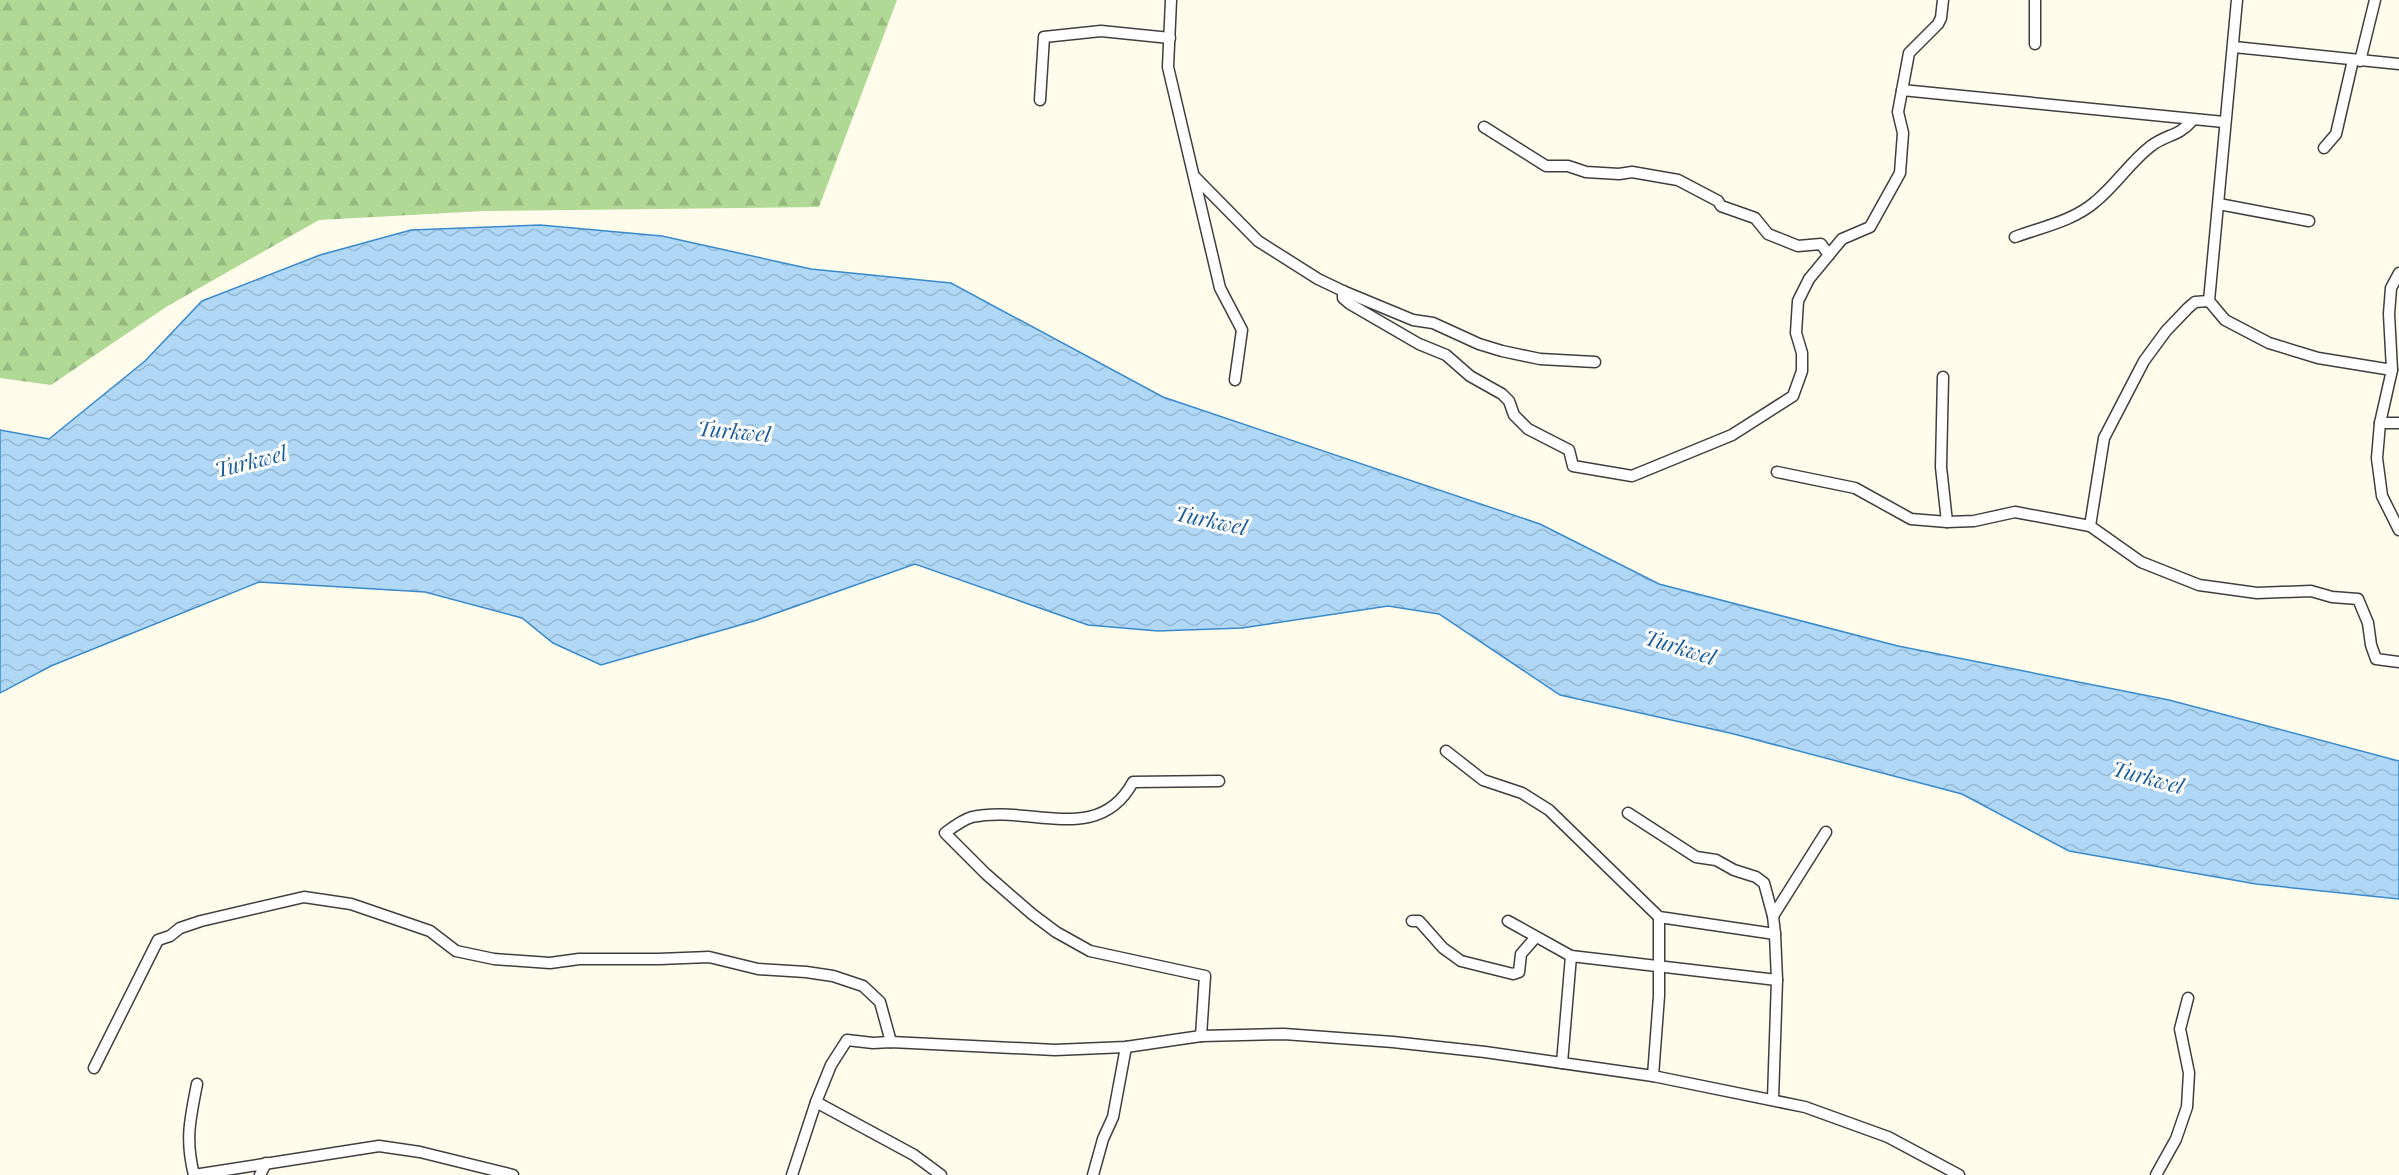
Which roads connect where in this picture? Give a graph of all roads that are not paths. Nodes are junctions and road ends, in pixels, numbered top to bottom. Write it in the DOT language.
graph roads {
  1 [pos="1171,0"];
  2 [pos="1943,0"];
  3 [pos="2035,0"];
  4 [pos="2237,0"];
  5 [pos="2375,0"];
  6 [pos="1170,38"];
  7 [pos="2035,44"];
  8 [pos="2234,47"];
  9 [pos="2357,61"];
  10 [pos="2399,64"];
  11 [pos="1902,90"];
  12 [pos="1040,100"];
  13 [pos="2193,120"];
  14 [pos="2224,122"];
  15 [pos="1484,127"];
  16 [pos="2324,148"];
  17 [pos="1195,177"];
  18 [pos="2219,204"];
  19 [pos="2309,221"];
  20 [pos="2015,237"];
  21 [pos="1829,255"];
  22 [pos="2399,273"];
  23 [pos="1342,291"];
  24 [pos="2209,302"];
  25 [pos="1595,362"];
  26 [pos="2392,370"];
  27 [pos="1943,377"];
  28 [pos="1235,380"];
  29 [pos="2380,423"];
  30 [pos="2399,423"];
  31 [pos="1776,472"];
  32 [pos="1947,522"];
  33 [pos="2090,526"];
  34 [pos="2399,530"];
  35 [pos="2399,662"];
  36 [pos="1446,751"];
  37 [pos="1219,781"];
  38 [pos="1628,813"];
  39 [pos="1826,832"];
  40 [pos="1773,916"];
  41 [pos="1659,917"];
  42 [pos="1412,921"];
  43 [pos="1508,921"];
  44 [pos="1775,934"];
  45 [pos="1536,937"];
  46 [pos="1570,956"];
  47 [pos="1659,965"];
  48 [pos="1777,980"];
  49 [pos="2188,998"];
  50 [pos="1201,1036"];
  51 [pos="891,1042"];
  52 [pos="1126,1047"];
  53 [pos="1562,1063"];
  54 [pos="94,1068"];
  55 [pos="1653,1076"];
  56 [pos="197,1084"];
  57 [pos="1773,1099"];
  58 [pos="816,1102"];
  59 [pos="266,1163"];
  60 [pos="194,1175"];
  61 [pos="260,1175"];
  62 [pos="513,1175"];
  63 [pos="792,1175"];
  64 [pos="941,1175"];
  65 [pos="1093,1175"];
  66 [pos="1959,1175"];
  67 [pos="2156,1175"];
  1 -- 6 [label="street"];
  2 -- 11 [label="street"];
  3 -- 7 [label="street"];
  4 -- 8 [label="street"];
  5 -- 9 [label="street"];
  6 -- 12 [label="street"];
  6 -- 17 [label="street"];
  8 -- 9 [label="street"];
  8 -- 14 [label="street"];
  9 -- 10 [label="street"];
  9 -- 16 [label="street"];
  11 -- 13 [label="street"];
  11 -- 21 [label="street"];
  13 -- 14 [label="street"];
  13 -- 20 [label="street"];
  14 -- 18 [label="street"];
  15 -- 21 [label="street"];
  17 -- 23 [label="street"];
  17 -- 28 [label="street"];
  18 -- 19 [label="street"];
  18 -- 24 [label="street"];
  21 -- 23 [label="street"];
  22 -- 26 [label="street"];
  23 -- 25 [label="street"];
  24 -- 26 [label="street"];
  24 -- 33 [label="street"];
  26 -- 29 [label="street"];
  27 -- 32 [label="street"];
  29 -- 30 [label="street"];
  29 -- 34 [label="street"];
  31 -- 32 [label="street"];
  32 -- 33 [label="street"];
  33 -- 35 [label="street"];
  36 -- 41 [label="street"];
  37 -- 50 [label="street"];
  38 -- 40 [label="street"];
  39 -- 40 [label="street"];
  40 -- 44 [label="street"];
  41 -- 44 [label="street"];
  41 -- 47 [label="street"];
  42 -- 45 [label="street"];
  43 -- 45 [label="street"];
  44 -- 48 [label="street"];
  45 -- 46 [label="street"];
  46 -- 47 [label="street"];
  46 -- 53 [label="street"];
  47 -- 48 [label="street"];
  47 -- 55 [label="street"];
  48 -- 57 [label="street"];
  49 -- 67 [label="street"];
  50 -- 52 [label="street"];
  50 -- 53 [label="street"];
  51 -- 52 [label="street"];
  51 -- 54 [label="street"];
  51 -- 58 [label="street"];
  52 -- 65 [label="street"];
  53 -- 55 [label="street"];
  55 -- 57 [label="street"];
  56 -- 60 [label="street"];
  57 -- 66 [label="street"];
  58 -- 63 [label="street"];
  58 -- 64 [label="street"];
  59 -- 60 [label="street"];
  59 -- 61 [label="street"];
  59 -- 62 [label="street"];
}
